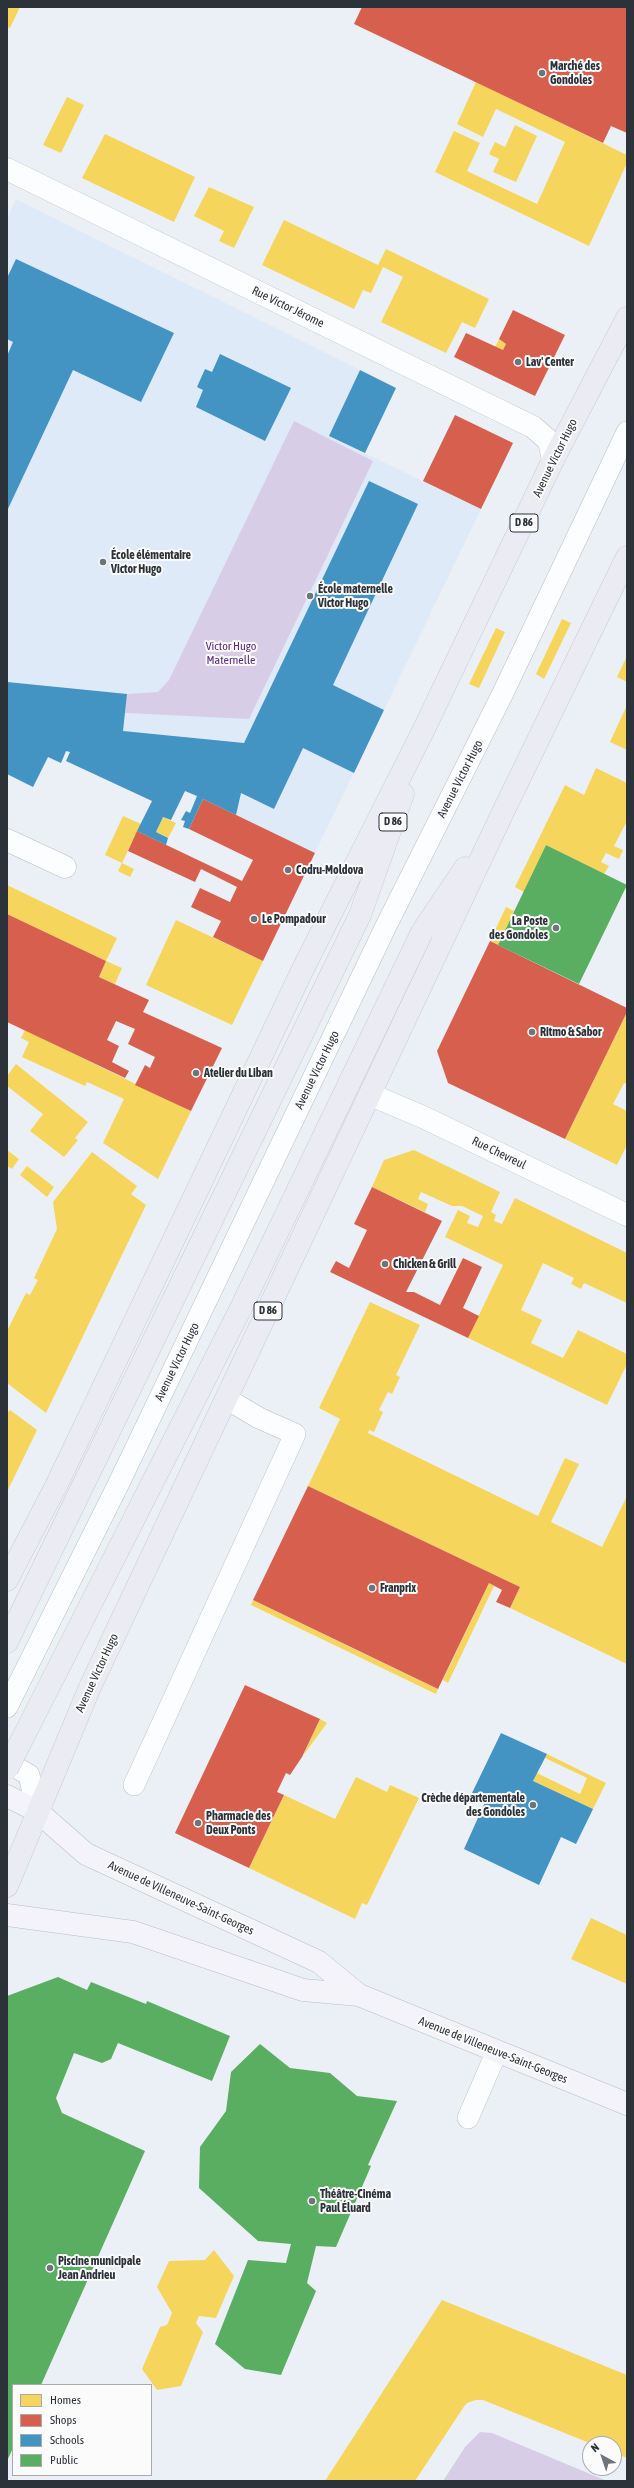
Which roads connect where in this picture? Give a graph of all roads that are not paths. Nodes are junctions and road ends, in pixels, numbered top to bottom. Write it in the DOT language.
graph roads {
  1 [pos="7,169"];
  2 [pos="627,318"];
  3 [pos="627,432"];
  4 [pos="553,460"];
  5 [pos="627,557"];
  6 [pos="424,729"];
  7 [pos="503,812"];
  8 [pos="7,840"];
  9 [pos="65,867"];
  10 [pos="371,1094"];
  11 [pos="627,1215"];
  12 [pos="227,1399"];
  13 [pos="7,1580"];
  14 [pos="7,1642"];
  15 [pos="7,1707"];
  16 [pos="7,1762"];
  17 [pos="7,1769"];
  18 [pos="134,1785"];
  19 [pos="7,1796"];
  20 [pos="37,1811"];
  21 [pos="7,1886"];
  22 [pos="7,1915"];
  23 [pos="358,1994"];
  24 [pos="497,2051"];
  25 [pos="627,2104"];
  26 [pos="468,2118"];
  1 -- 4 [label="street, Rue Victor Jérome"];
  2 -- 4 [label="main road, Avenue Victor Hugo / D 86"];
  3 -- 15 [label="lane, Avenue Victor Hugo"];
  4 -- 6 [label="main road, Avenue Victor Hugo / D 86"];
  5 -- 7 [label="main road, Avenue Victor Hugo / D 86"];
  6 -- 13 [label="main road, Avenue Victor Hugo / D 86"];
  6 -- 14 [label="main road, Avenue Victor Hugo / D 86"];
  7 -- 10 [label="main road, Avenue Victor Hugo / D 86"];
  7 -- 17 [label="main road, Avenue Victor Hugo / D 86, bridge"];
  8 -- 9 [label="street"];
  10 -- 11 [label="street, Rue Chevreul"];
  10 -- 12 [label="main road, Avenue Victor Hugo / D 86"];
  12 -- 18 [label="lane"];
  12 -- 20 [label="main road, Avenue Victor Hugo / D 86"];
  16 -- 20 [label="lane"];
  19 -- 20 [label="main road, Avenue de Villeneuve-Saint-Georges"];
  20 -- 21 [label="main road, Avenue Victor Hugo / D 86"];
  20 -- 23 [label="main road, Avenue de Villeneuve-Saint-Georges"];
  22 -- 23 [label="main road, Avenue de Villeneuve-Saint-Georges"];
  23 -- 24 [label="main road, Avenue de Villeneuve-Saint-Georges"];
  24 -- 25 [label="main road, Avenue de Villeneuve-Saint-Georges"];
  24 -- 26 [label="lane"];
}
